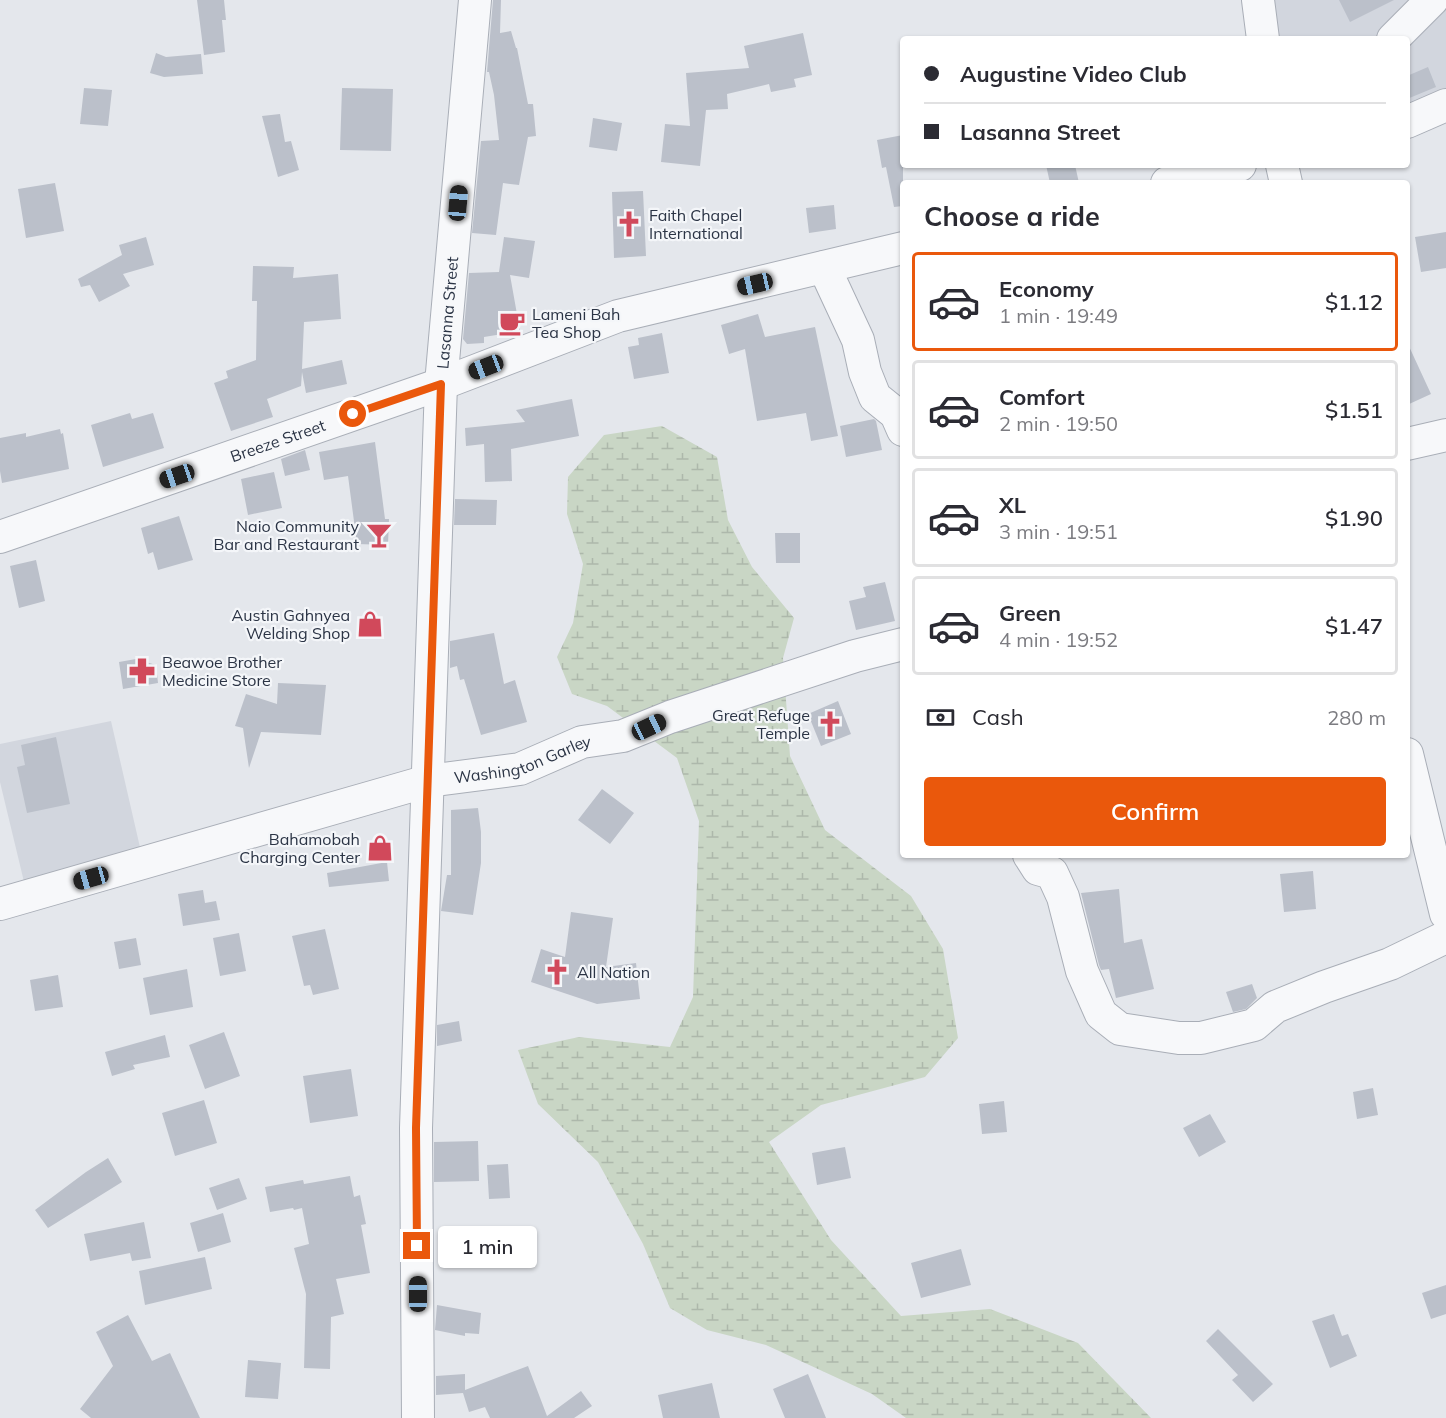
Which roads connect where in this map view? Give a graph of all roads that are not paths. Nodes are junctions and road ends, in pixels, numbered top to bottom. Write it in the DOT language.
graph roads {
  1 [pos="475,0"];
  2 [pos="1258,0"];
  3 [pos="1432,0"];
  4 [pos="1263,36"];
  5 [pos="1397,36"];
  6 [pos="1446,105"];
  7 [pos="1410,121"];
  8 [pos="1228,168"];
  9 [pos="1179,180"];
  10 [pos="900,249"];
  11 [pos="824,267"];
  12 [pos="441,384"];
  13 [pos="900,423"];
  14 [pos="1446,435"];
  15 [pos="1410,443"];
  16 [pos="0,537"];
  17 [pos="900,645"];
  18 [pos="1410,766"];
  19 [pos="428,781"];
  20 [pos="1031,858"];
  21 [pos="0,904"];
  22 [pos="1446,914"];
  23 [pos="1446,936"];
  24 [pos="418,1418"];
  1 -- 12 [label="street, Lasanna Street"];
  2 -- 4 [label="street"];
  3 -- 5 [label="street"];
  6 -- 7 [label="street"];
  8 -- 9 [label="street"];
  10 -- 11 [label="street, Breeze Street"];
  11 -- 12 [label="street, Breeze Street"];
  11 -- 13 [label="street"];
  12 -- 16 [label="street, Breeze Street"];
  12 -- 19 [label="street, Lasanna Street"];
  14 -- 15 [label="street"];
  17 -- 19 [label="street, Washington Garley"];
  18 -- 22 [label="street"];
  19 -- 21 [label="street, Washington Garley"];
  19 -- 24 [label="street, Lasanna Street"];
  20 -- 23 [label="street"];
}
